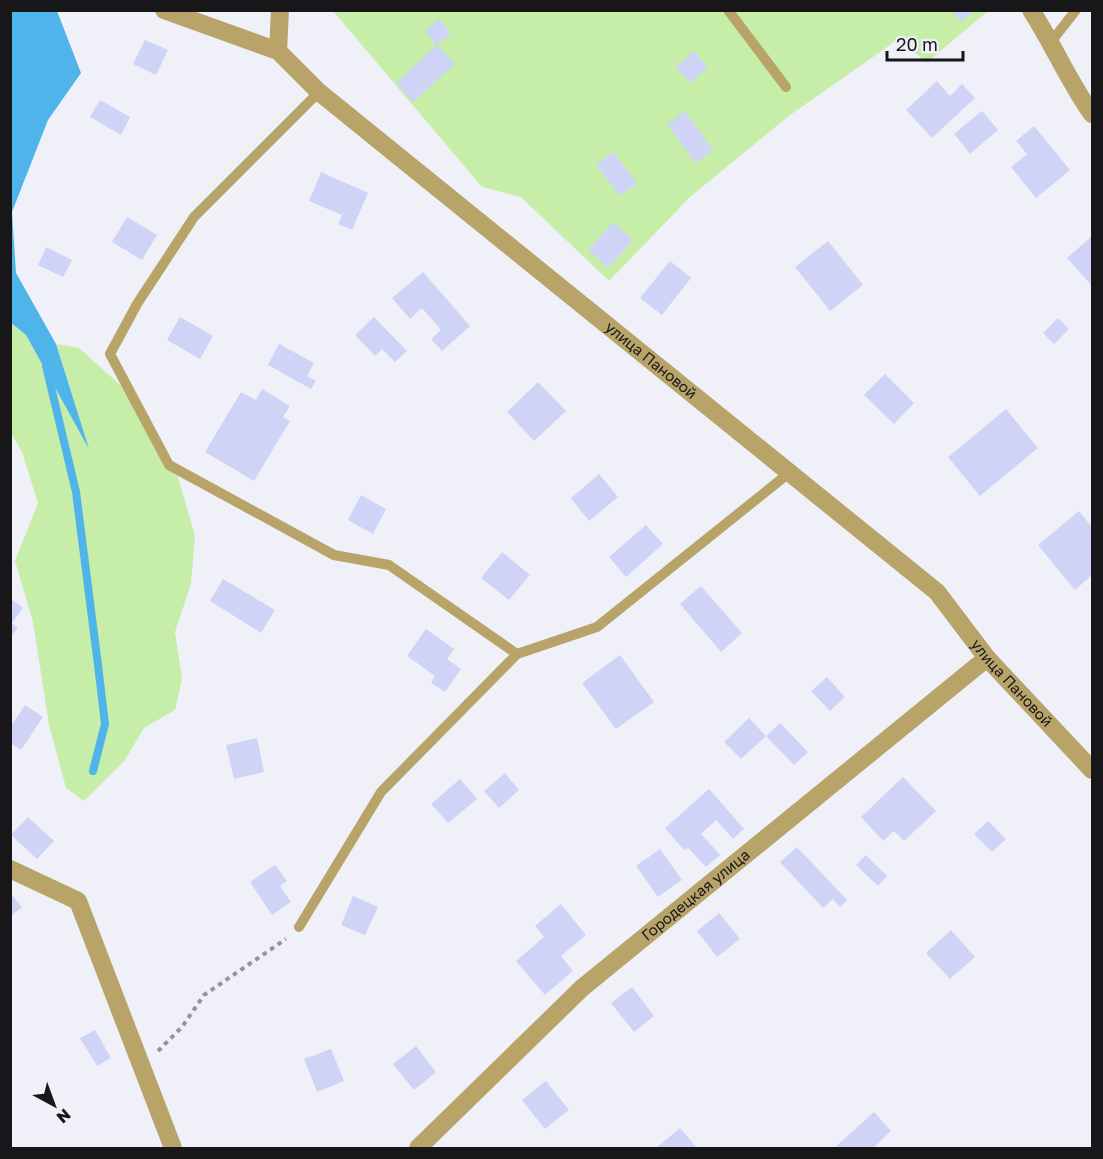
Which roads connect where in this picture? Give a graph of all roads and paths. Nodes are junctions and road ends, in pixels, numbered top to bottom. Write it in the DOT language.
graph roads {
  1 [pos="164,10"];
  2 [pos="280,10"];
  3 [pos="728,10"];
  4 [pos="1030,10"];
  5 [pos="1076,10"];
  6 [pos="1051,42"];
  7 [pos="278,51"];
  8 [pos="786,87"];
  9 [pos="319,92"];
  10 [pos="1092,114"];
  11 [pos="789,473"];
  12 [pos="517,654"];
  13 [pos="987,658"];
  14 [pos="1092,770"];
  15 [pos="10,869"];
  16 [pos="299,927"];
  17 [pos="143,1066"];
  18 [pos="173,1149"];
  19 [pos="418,1149"];
  1 -- 7 [label="street, улица Пановой"];
  2 -- 7 [label="street"];
  3 -- 8 [label="lane"];
  4 -- 6 [label="street"];
  5 -- 6 [label="lane"];
  6 -- 10 [label="street"];
  7 -- 9 [label="street, улица Пановой"];
  9 -- 11 [label="street, улица Пановой"];
  9 -- 12 [label="lane"];
  11 -- 12 [label="lane"];
  11 -- 13 [label="street, улица Пановой"];
  12 -- 16 [label="lane"];
  13 -- 14 [label="street, улица Пановой"];
  13 -- 19 [label="street, Городецкая улица"];
  15 -- 17 [label="street"];
  16 -- 17 [label="path"];
  17 -- 18 [label="street"];
}
